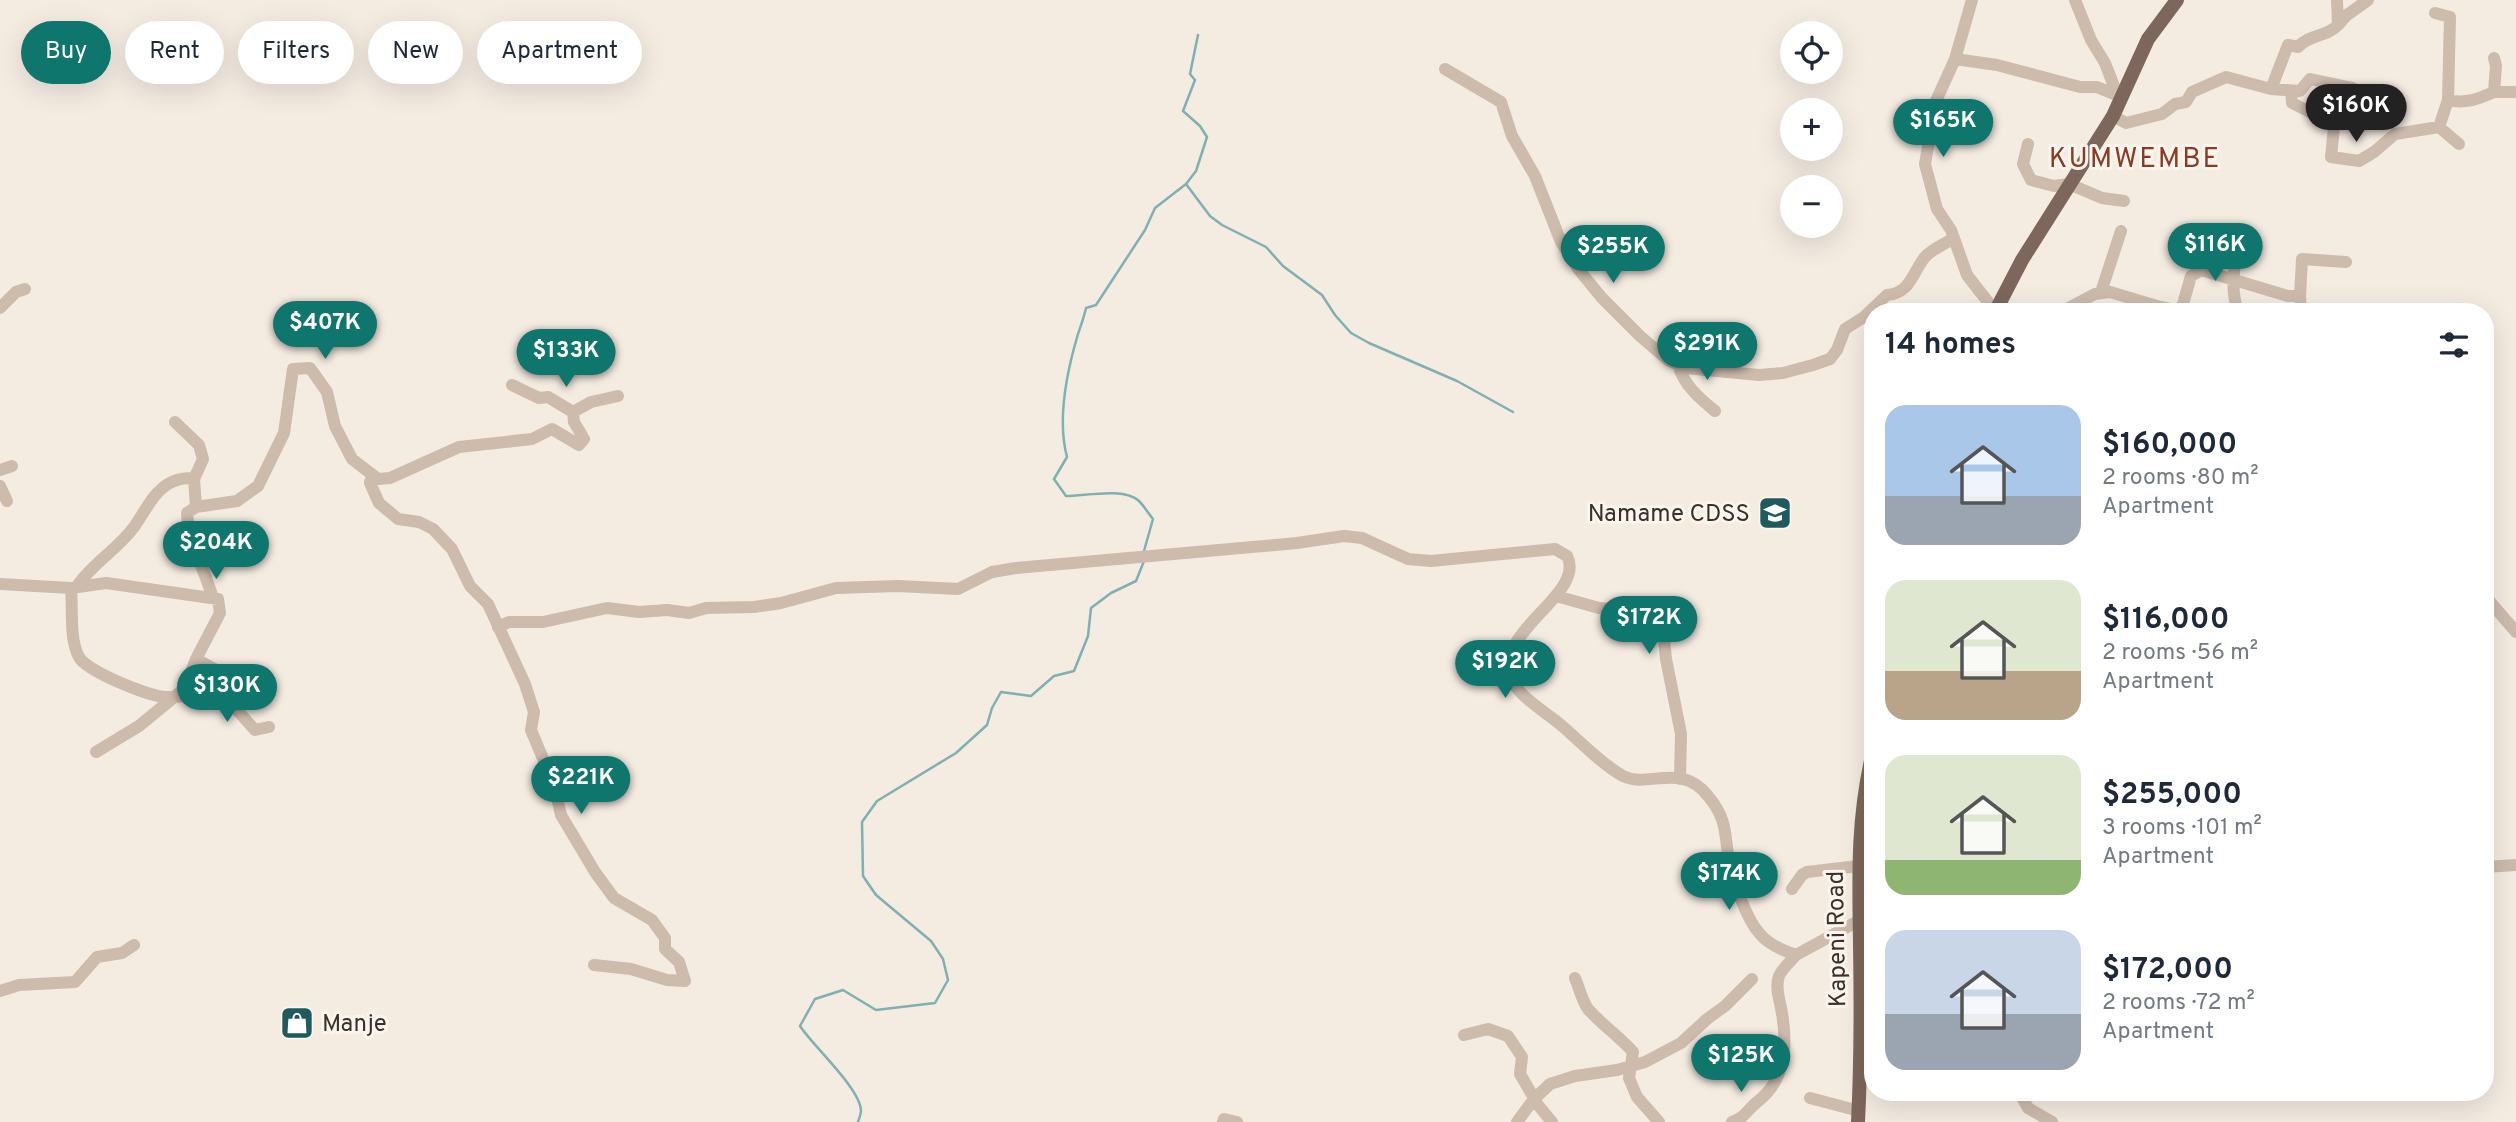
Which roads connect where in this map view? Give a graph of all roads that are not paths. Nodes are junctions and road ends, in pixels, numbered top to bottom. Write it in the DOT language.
graph roads {
  1 [pos="1972,0"];
  2 [pos="2075,0"];
  3 [pos="2176,0"];
  4 [pos="2337,0"];
  5 [pos="2368,0"];
  6 [pos="2435,13"];
  7 [pos="2338,25"];
  8 [pos="2494,58"];
  9 [pos="1955,60"];
  10 [pos="1445,69"];
  11 [pos="2353,88"];
  12 [pos="2271,89"];
  13 [pos="2291,90"];
  14 [pos="2494,92"];
  15 [pos="2516,92"];
  16 [pos="2119,95"];
  17 [pos="2448,100"];
  18 [pos="2113,116"];
  19 [pos="2439,127"];
  20 [pos="2028,144"];
  21 [pos="2459,144"];
  22 [pos="2069,184"];
  23 [pos="2124,201"];
  24 [pos="2121,231"];
  25 [pos="1954,238"];
  26 [pos="2237,253"];
  27 [pos="2346,262"];
  28 [pos="2232,279"];
  29 [pos="25,289"];
  30 [pos="2101,292"];
  31 [pos="2300,296"];
  32 [pos="1878,303"];
  33 [pos="1988,303"];
  34 [pos="2000,303"];
  35 [pos="2079,303"];
  36 [pos="2147,303"];
  37 [pos="2183,303"];
  38 [pos="2235,303"];
  39 [pos="2300,303"];
  40 [pos="0,308"];
  41 [pos="1864,317"];
  42 [pos="1678,365"];
  43 [pos="512,384"];
  44 [pos="618,396"];
  45 [pos="1715,411"];
  46 [pos="573,412"];
  47 [pos="175,422"];
  48 [pos="372,476"];
  49 [pos="194,479"];
  50 [pos="0,486"];
  51 [pos="7,501"];
  52 [pos="196,507"];
  53 [pos="0,584"];
  54 [pos="74,587"];
  55 [pos="1556,596"];
  56 [pos="213,598"];
  57 [pos="2494,606"];
  58 [pos="498,627"];
  59 [pos="2516,632"];
  60 [pos="196,659"];
  61 [pos="220,691"];
  62 [pos="177,696"];
  63 [pos="269,727"];
  64 [pos="96,752"];
  65 [pos="1680,779"];
  66 [pos="1864,797"];
  67 [pos="2516,865"];
  68 [pos="1858,866"];
  69 [pos="2494,866"];
  70 [pos="1864,869"];
  71 [pos="1792,889"];
  72 [pos="1860,920"];
  73 [pos="134,946"];
  74 [pos="1797,955"];
  75 [pos="594,965"];
  76 [pos="1575,978"];
  77 [pos="1752,979"];
  78 [pos="0,991"];
  79 [pos="1864,1019"];
  80 [pos="1464,1035"];
  81 [pos="1629,1067"];
  82 [pos="1864,1081"];
  83 [pos="1810,1098"];
  84 [pos="1534,1099"];
  85 [pos="2024,1101"];
  86 [pos="1858,1116"];
  87 [pos="1223,1122"];
  88 [pos="1237,1122"];
  89 [pos="1517,1122"];
  90 [pos="1552,1122"];
  91 [pos="1659,1122"];
  92 [pos="1732,1122"];
  93 [pos="2052,1122"];
  1 -- 9 [label="street"];
  2 -- 16 [label="street"];
  3 -- 16 [label="main road"];
  4 -- 7 [label="street"];
  5 -- 7 [label="street"];
  6 -- 17 [label="street"];
  7 -- 12 [label="street"];
  8 -- 14 [label="street"];
  9 -- 16 [label="street"];
  9 -- 25 [label="street"];
  10 -- 42 [label="street"];
  11 -- 13 [label="street"];
  12 -- 13 [label="street"];
  12 -- 18 [label="street"];
  13 -- 19 [label="street"];
  14 -- 15 [label="street"];
  14 -- 17 [label="street"];
  16 -- 18 [label="main road"];
  17 -- 19 [label="street"];
  18 -- 22 [label="main road"];
  19 -- 21 [label="street"];
  20 -- 22 [label="street"];
  22 -- 23 [label="street"];
  22 -- 34 [label="main road"];
  24 -- 30 [label="street"];
  25 -- 32 [label="street"];
  25 -- 33 [label="street"];
  26 -- 28 [label="street"];
  27 -- 31 [label="street"];
  28 -- 31 [label="street"];
  28 -- 37 [label="street"];
  28 -- 38 [label="street"];
  29 -- 40 [label="street"];
  30 -- 35 [label="street"];
  30 -- 36 [label="street"];
  31 -- 39 [label="street"];
  41 -- 42 [label="street"];
  42 -- 45 [label="street"];
  43 -- 46 [label="street"];
  44 -- 46 [label="street"];
  46 -- 48 [label="street"];
  47 -- 49 [label="street"];
  48 -- 52 [label="street"];
  48 -- 58 [label="street"];
  49 -- 52 [label="street"];
  49 -- 54 [label="street"];
  50 -- 51 [label="street"];
  52 -- 56 [label="street"];
  53 -- 54 [label="street"];
  54 -- 56 [label="street"];
  54 -- 62 [label="street"];
  55 -- 58 [label="street"];
  55 -- 65 [label="street"];
  55 -- 65 [label="street"];
  56 -- 60 [label="street"];
  57 -- 59 [label="street"];
  58 -- 75 [label="street"];
  60 -- 61 [label="street"];
  60 -- 62 [label="street"];
  61 -- 62 [label="street"];
  61 -- 63 [label="street"];
  62 -- 64 [label="street"];
  65 -- 74 [label="street"];
  66 -- 68 [label="main road, Kapeni Road"];
  67 -- 69 [label="street"];
  68 -- 70 [label="street"];
  68 -- 71 [label="street"];
  68 -- 72 [label="main road, Kapeni Road"];
  72 -- 74 [label="street"];
  72 -- 79 [label="main road, Kapeni Road"];
  73 -- 78 [label="street"];
  74 -- 92 [label="street"];
  76 -- 81 [label="street"];
  77 -- 81 [label="street"];
  80 -- 84 [label="street"];
  81 -- 84 [label="street"];
  81 -- 91 [label="street"];
  82 -- 86 [label="main road, Kapeni Road"];
  83 -- 86 [label="street"];
  84 -- 89 [label="street"];
  84 -- 90 [label="street"];
  85 -- 93 [label="street"];
  87 -- 88 [label="street"];
}
